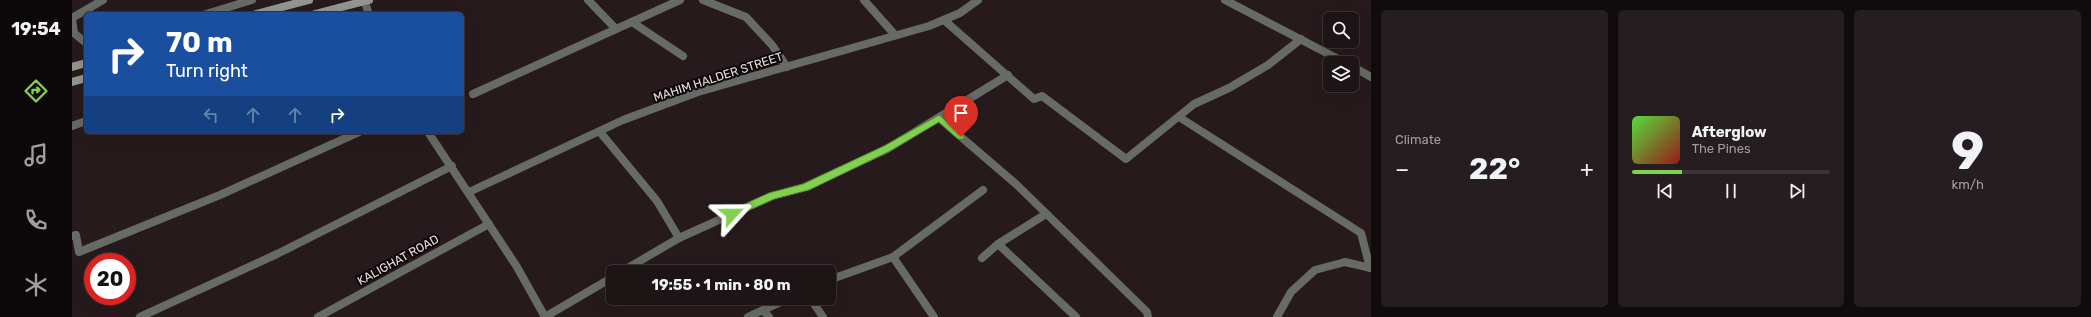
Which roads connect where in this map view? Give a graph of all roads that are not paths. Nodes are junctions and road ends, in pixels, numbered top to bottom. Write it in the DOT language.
graph roads {
  1 [pos="103,0"];
  2 [pos="252,0"];
  3 [pos="309,0"];
  4 [pos="366,0"];
  5 [pos="588,0"];
  6 [pos="680,0"];
  7 [pos="704,0"];
  8 [pos="864,0"];
  9 [pos="978,0"];
  10 [pos="1226,0"];
  11 [pos="213,12"];
  12 [pos="263,12"];
  13 [pos="322,12"];
  14 [pos="369,12"];
  15 [pos="72,19"];
  16 [pos="944,20"];
  17 [pos="632,22"];
  18 [pos="616,29"];
  19 [pos="895,35"];
  20 [pos="1301,39"];
  21 [pos="84,41"];
  22 [pos="683,56"];
  23 [pos="1333,56"];
  24 [pos="84,64"];
  25 [pos="72,67"];
  26 [pos="787,67"];
  27 [pos="1359,70"];
  28 [pos="1008,75"];
  29 [pos="1371,77"];
  30 [pos="84,79"];
  31 [pos="72,82"];
  32 [pos="474,94"];
  33 [pos="1179,117"];
  34 [pos="939,118"];
  35 [pos="84,123"];
  36 [pos="72,126"];
  37 [pos="600,132"];
  38 [pos="355,134"];
  39 [pos="429,134"];
  40 [pos="452,166"];
  41 [pos="983,190"];
  42 [pos="469,192"];
  43 [pos="1046,214"];
  44 [pos="489,224"];
  45 [pos="72,236"];
  46 [pos="679,238"];
  47 [pos="998,244"];
  48 [pos="893,257"];
  49 [pos="982,258"];
  50 [pos="633,265"];
  51 [pos="1371,268"];
  52 [pos="836,277"];
  53 [pos="606,281"];
  54 [pos="778,305"];
  55 [pos="815,305"];
  56 [pos="766,313"];
  57 [pos="140,317"];
  58 [pos="318,317"];
  59 [pos="545,317"];
  60 [pos="748,317"];
  61 [pos="823,317"];
  62 [pos="934,317"];
  63 [pos="1076,317"];
  64 [pos="1148,317"];
  65 [pos="1277,317"];
  1 -- 15 [label="street"];
  2 -- 11 [label="street"];
  3 -- 12 [label="main road"];
  4 -- 13 [label="main road"];
  4 -- 14 [label="street"];
  5 -- 18 [label="street"];
  6 -- 17 [label="street"];
  7 -- 26 [label="street"];
  8 -- 19 [label="street"];
  9 -- 16 [label="street, MAHIM HALDER STREET"];
  10 -- 20 [label="street"];
  15 -- 21 [label="street"];
  16 -- 19 [label="street, MAHIM HALDER STREET"];
  16 -- 28 [label="street"];
  17 -- 18 [label="street"];
  17 -- 22 [label="street"];
  18 -- 32 [label="street"];
  19 -- 26 [label="street, MAHIM HALDER STREET"];
  20 -- 23 [label="street"];
  20 -- 33 [label="street"];
  24 -- 25 [label="main road"];
  26 -- 37 [label="street, MAHIM HALDER STREET"];
  27 -- 29 [label="street"];
  28 -- 33 [label="street"];
  28 -- 34 [label="street"];
  30 -- 31 [label="main road"];
  33 -- 51 [label="street"];
  34 -- 43 [label="street"];
  34 -- 46 [label="street"];
  35 -- 36 [label="street"];
  37 -- 42 [label="street, MAHIM HALDER STREET"];
  37 -- 46 [label="street"];
  38 -- 45 [label="street"];
  39 -- 40 [label="street"];
  40 -- 42 [label="street"];
  40 -- 57 [label="street"];
  41 -- 48 [label="street"];
  42 -- 44 [label="street"];
  43 -- 47 [label="street"];
  43 -- 64 [label="street"];
  44 -- 58 [label="street, KALIGHAT ROAD"];
  44 -- 59 [label="street"];
  46 -- 50 [label="street"];
  47 -- 49 [label="street"];
  47 -- 63 [label="street"];
  48 -- 52 [label="street"];
  48 -- 62 [label="street"];
  51 -- 65 [label="street"];
  53 -- 59 [label="street"];
  54 -- 56 [label="street"];
  55 -- 61 [label="street"];
  56 -- 60 [label="street"];
}
